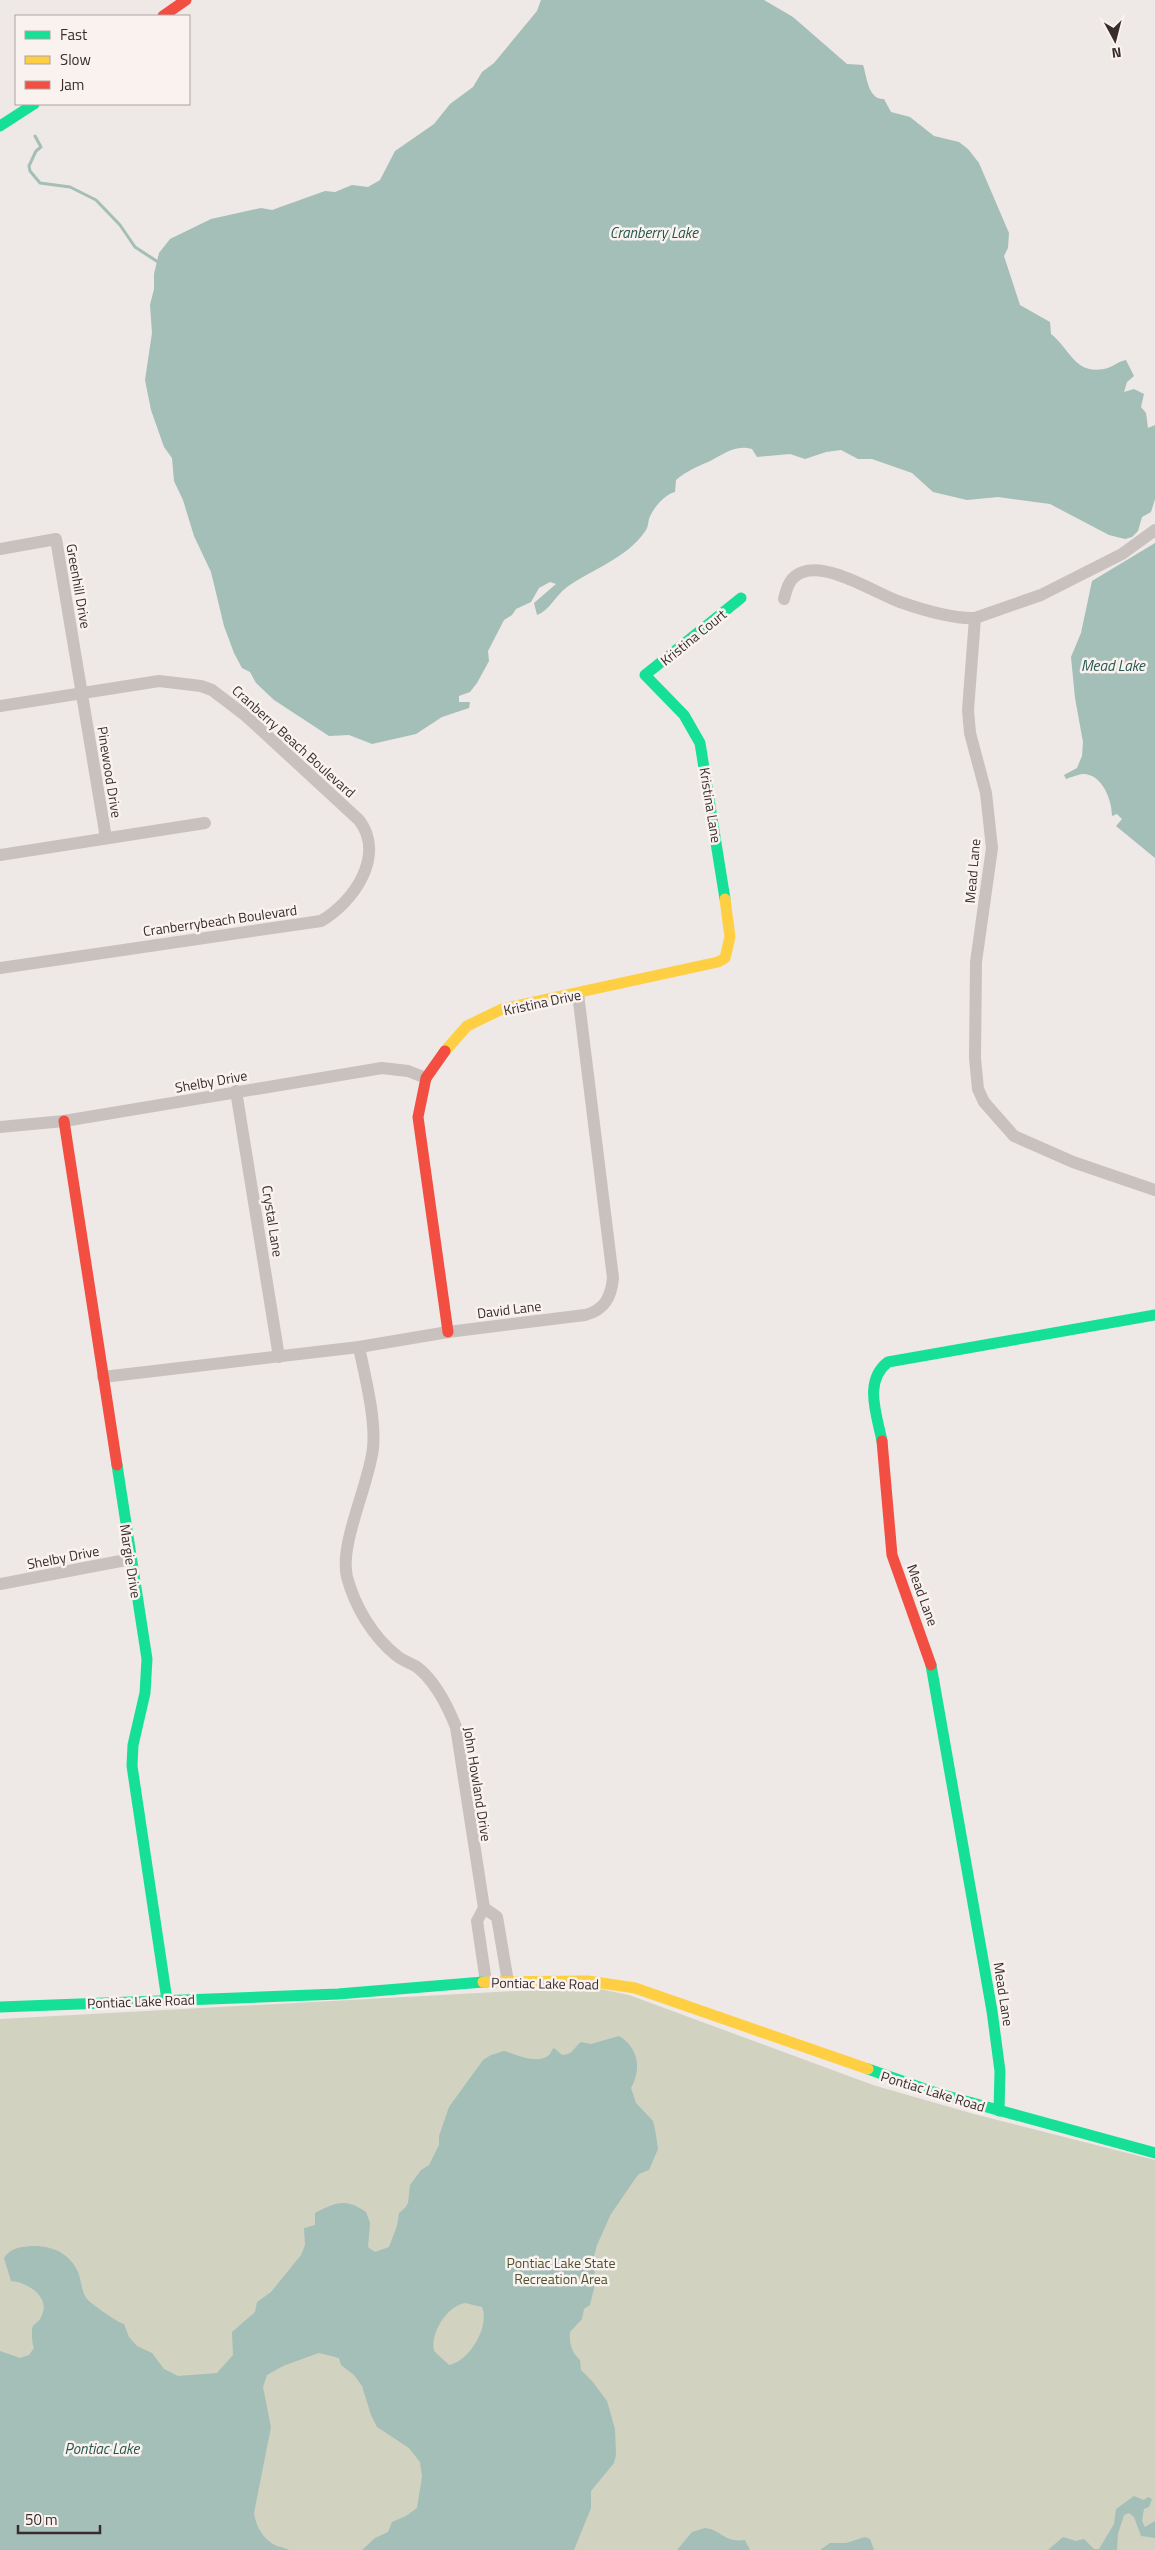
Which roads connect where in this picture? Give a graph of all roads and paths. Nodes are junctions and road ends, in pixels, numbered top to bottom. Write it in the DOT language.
graph roads {
  1 [pos="186,0"];
  2 [pos="164,15"];
  3 [pos="32,105"];
  4 [pos="0,126"];
  5 [pos="1155,530"];
  6 [pos="0,549"];
  7 [pos="741,598"];
  8 [pos="784,598"];
  9 [pos="975,618"];
  10 [pos="645,675"];
  11 [pos="82,694"];
  12 [pos="0,706"];
  13 [pos="359,820"];
  14 [pos="205,823"];
  15 [pos="106,838"];
  16 [pos="0,855"];
  17 [pos="726,955"];
  18 [pos="0,968"];
  19 [pos="578,994"];
  20 [pos="426,1078"];
  21 [pos="236,1091"];
  22 [pos="64,1121"];
  23 [pos="0,1127"];
  24 [pos="1155,1190"];
  25 [pos="1155,1315"];
  26 [pos="448,1332"];
  27 [pos="359,1347"];
  28 [pos="279,1356"];
  29 [pos="104,1377"];
  30 [pos="131,1559"];
  31 [pos="0,1584"];
  32 [pos="484,1908"];
  33 [pos="486,1982"];
  34 [pos="508,1982"];
  35 [pos="167,2000"];
  36 [pos="0,2007"];
  37 [pos="999,2111"];
  38 [pos="1155,2153"];
  1 -- 2 [label="main road"];
  3 -- 4 [label="main road"];
  5 -- 9 [label="street"];
  6 -- 11 [label="street, Greenhill Drive"];
  7 -- 10 [label="main road, Kristina Court"];
  8 -- 9 [label="street"];
  9 -- 24 [label="street, Mead Lane"];
  10 -- 17 [label="main road, Kristina Lane"];
  11 -- 12 [label="street, Cranberry Beach Boulevard"];
  11 -- 13 [label="street, Cranberry Beach Boulevard"];
  11 -- 15 [label="street, Pinewood Drive"];
  13 -- 18 [label="street, Cranberrybeach Boulevard"];
  14 -- 15 [label="street"];
  15 -- 16 [label="street, Pinewood Drive"];
  17 -- 19 [label="main road, Kristina Drive"];
  19 -- 20 [label="main road, Kristina Drive"];
  19 -- 26 [label="street, David Lane"];
  20 -- 21 [label="street, Shelby Drive"];
  20 -- 26 [label="main road, Kristina Drive"];
  21 -- 22 [label="street, Shelby Drive"];
  21 -- 28 [label="street, Crystal Lane"];
  22 -- 23 [label="street, Shelby Drive"];
  22 -- 29 [label="main road, Margie Drive"];
  25 -- 37 [label="main road, Mead Lane"];
  26 -- 27 [label="street, David Lane"];
  27 -- 28 [label="street, David Lane"];
  27 -- 32 [label="street, John Howland Drive"];
  28 -- 29 [label="street, David Lane"];
  29 -- 30 [label="main road, Margie Drive"];
  30 -- 31 [label="street, Shelby Drive"];
  30 -- 35 [label="main road, Margie Drive"];
  32 -- 33 [label="street, John Howland Drive"];
  32 -- 34 [label="street"];
  33 -- 34 [label="main road, Pontiac Lake Road"];
  33 -- 35 [label="main road, Pontiac Lake Road"];
  34 -- 37 [label="main road, Pontiac Lake Road"];
  35 -- 36 [label="main road, Pontiac Lake Road"];
  37 -- 38 [label="main road, Pontiac Lake Road"];
}
